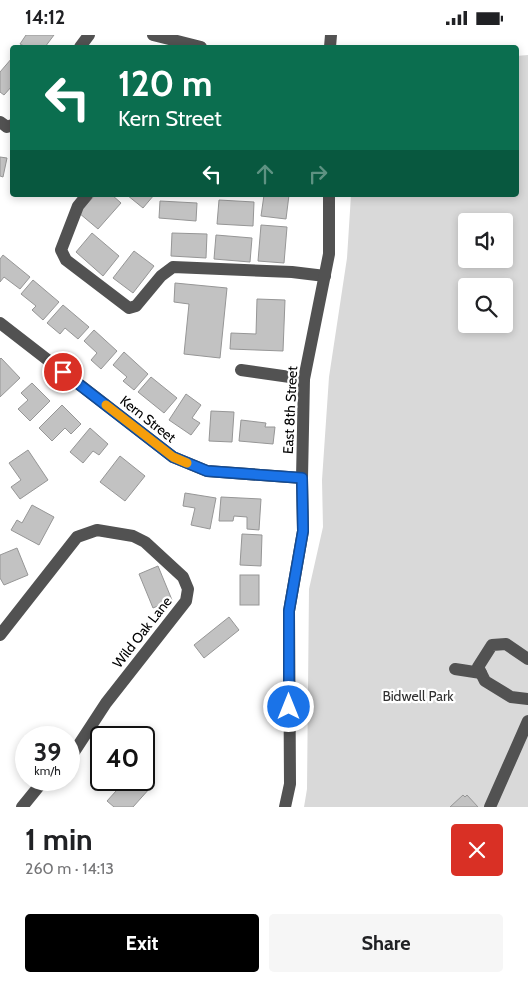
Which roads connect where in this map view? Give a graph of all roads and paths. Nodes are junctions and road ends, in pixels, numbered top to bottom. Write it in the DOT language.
graph roads {
  1 [pos="153,35"];
  2 [pos="193,45"];
  3 [pos="85,197"];
  4 [pos="329,197"];
  5 [pos="324,275"];
  6 [pos="0,323"];
  7 [pos="241,370"];
  8 [pos="304,379"];
  9 [pos="302,478"];
  10 [pos="0,635"];
  11 [pos="528,659"];
  12 [pos="455,669"];
  13 [pos="481,673"];
  14 [pos="528,700"];
  15 [pos="528,705"];
  16 [pos="528,721"];
  17 [pos="80,744"];
  18 [pos="35,791"];
  19 [pos="22,807"];
  20 [pos="285,807"];
  21 [pos="490,807"];
  1 -- 2 [label="street"];
  3 -- 5 [label="street"];
  4 -- 5 [label="street, East 8th Street"];
  5 -- 8 [label="street, East 8th Street"];
  6 -- 9 [label="street, Kern Street"];
  7 -- 8 [label="street"];
  8 -- 9 [label="street, East 8th Street"];
  9 -- 20 [label="street, East 8th Street"];
  10 -- 17 [label="street, Wild Oak Lane"];
  11 -- 13 [label="street"];
  12 -- 13 [label="street"];
  13 -- 14 [label="street"];
  14 -- 15 [label="street"];
  16 -- 21 [label="street"];
  18 -- 19 [label="street"];
}
